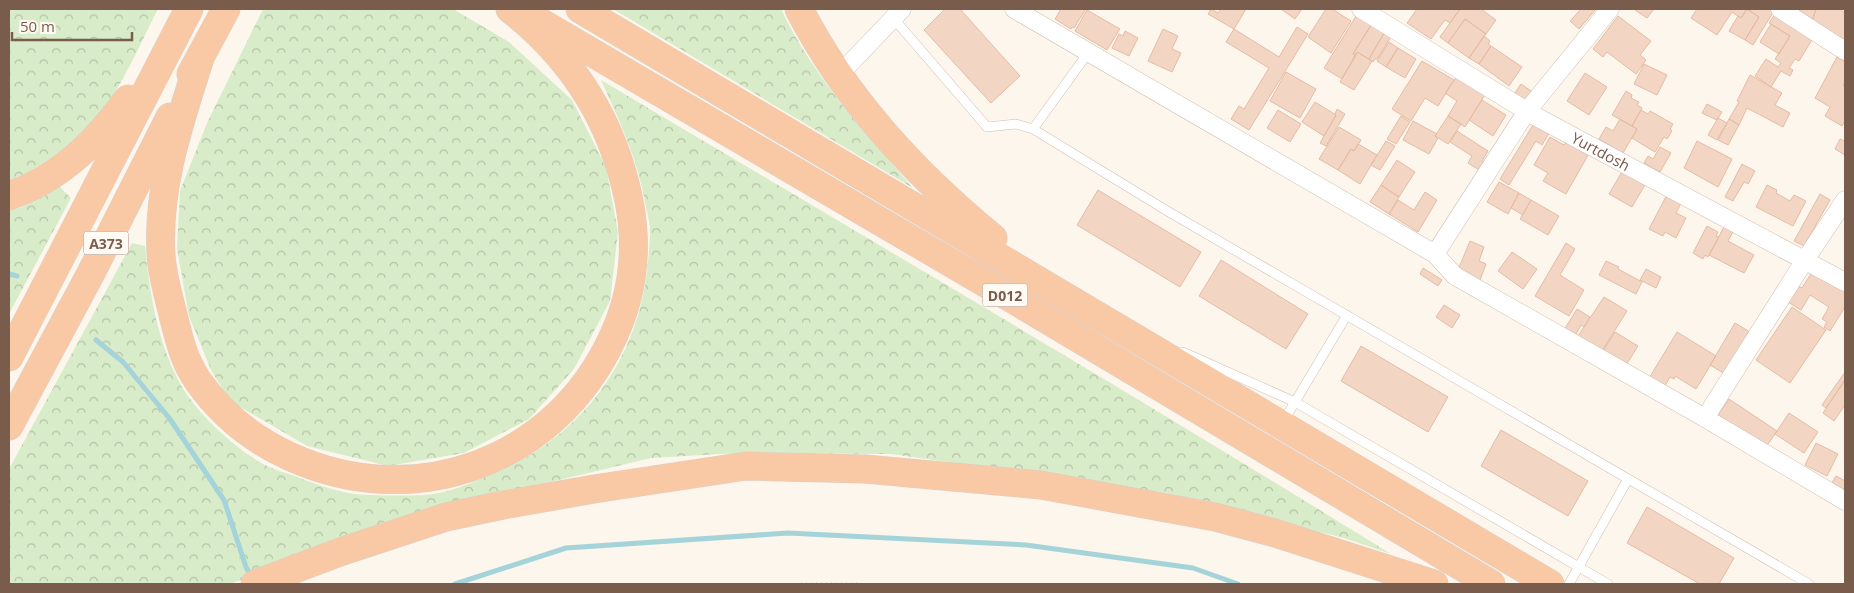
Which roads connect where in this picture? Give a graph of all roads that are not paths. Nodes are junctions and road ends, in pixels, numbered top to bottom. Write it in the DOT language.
graph roads {
  1 [pos="189,9"];
  2 [pos="226,9"];
  3 [pos="510,9"];
  4 [pos="518,9"];
  5 [pos="580,9"];
  6 [pos="799,9"];
  7 [pos="1014,9"];
  8 [pos="1361,9"];
  9 [pos="1610,9"];
  10 [pos="1780,9"];
  11 [pos="898,14"];
  12 [pos="172,43"];
  13 [pos="1845,51"];
  14 [pos="1088,53"];
  15 [pos="200,58"];
  16 [pos="839,75"];
  17 [pos="1527,111"];
  18 [pos="1033,129"];
  19 [pos="9,196"];
  20 [pos="1845,200"];
  21 [pos="1435,254"];
  22 [pos="1805,260"];
  23 [pos="1845,282"];
  24 [pos="1088,310"];
  25 [pos="1347,315"];
  26 [pos="1160,342"];
  27 [pos="1178,350"];
  28 [pos="9,357"];
  29 [pos="1295,402"];
  30 [pos="1705,418"];
  31 [pos="1282,425"];
  32 [pos="9,426"];
  33 [pos="1628,479"];
  34 [pos="1845,501"];
  35 [pos="1579,567"];
  36 [pos="255,584"];
  37 [pos="1434,584"];
  38 [pos="1491,584"];
  39 [pos="1550,584"];
  40 [pos="1569,584"];
  41 [pos="1608,584"];
  42 [pos="1809,584"];
  1 -- 12 [label="highway, A373"];
  2 -- 15 [label="highway, A373"];
  3 -- 15 [label="highway"];
  4 -- 38 [label="highway, D012"];
  5 -- 24 [label="highway, D012"];
  6 -- 16 [label="highway"];
  7 -- 14 [label="street"];
  8 -- 17 [label="street, Yurtdosh"];
  9 -- 17 [label="street"];
  10 -- 13 [label="street"];
  11 -- 16 [label="street"];
  11 -- 18 [label="lane"];
  12 -- 19 [label="highway"];
  12 -- 28 [label="highway, A373"];
  14 -- 18 [label="lane"];
  14 -- 21 [label="street"];
  15 -- 32 [label="highway, A373"];
  16 -- 24 [label="highway"];
  17 -- 21 [label="street"];
  17 -- 22 [label="street, Yurtdosh"];
  18 -- 25 [label="lane"];
  20 -- 22 [label="street"];
  21 -- 30 [label="street"];
  22 -- 23 [label="street, Yurtdosh"];
  22 -- 30 [label="street"];
  24 -- 26 [label="lane"];
  24 -- 31 [label="highway, D012"];
  25 -- 29 [label="lane"];
  25 -- 33 [label="lane"];
  27 -- 29 [label="lane"];
  29 -- 31 [label="lane"];
  29 -- 35 [label="lane"];
  30 -- 34 [label="street"];
  31 -- 39 [label="highway, D012"];
  33 -- 35 [label="lane"];
  33 -- 42 [label="lane"];
  35 -- 40 [label="lane"];
  35 -- 41 [label="lane"];
  36 -- 37 [label="highway"];
}
